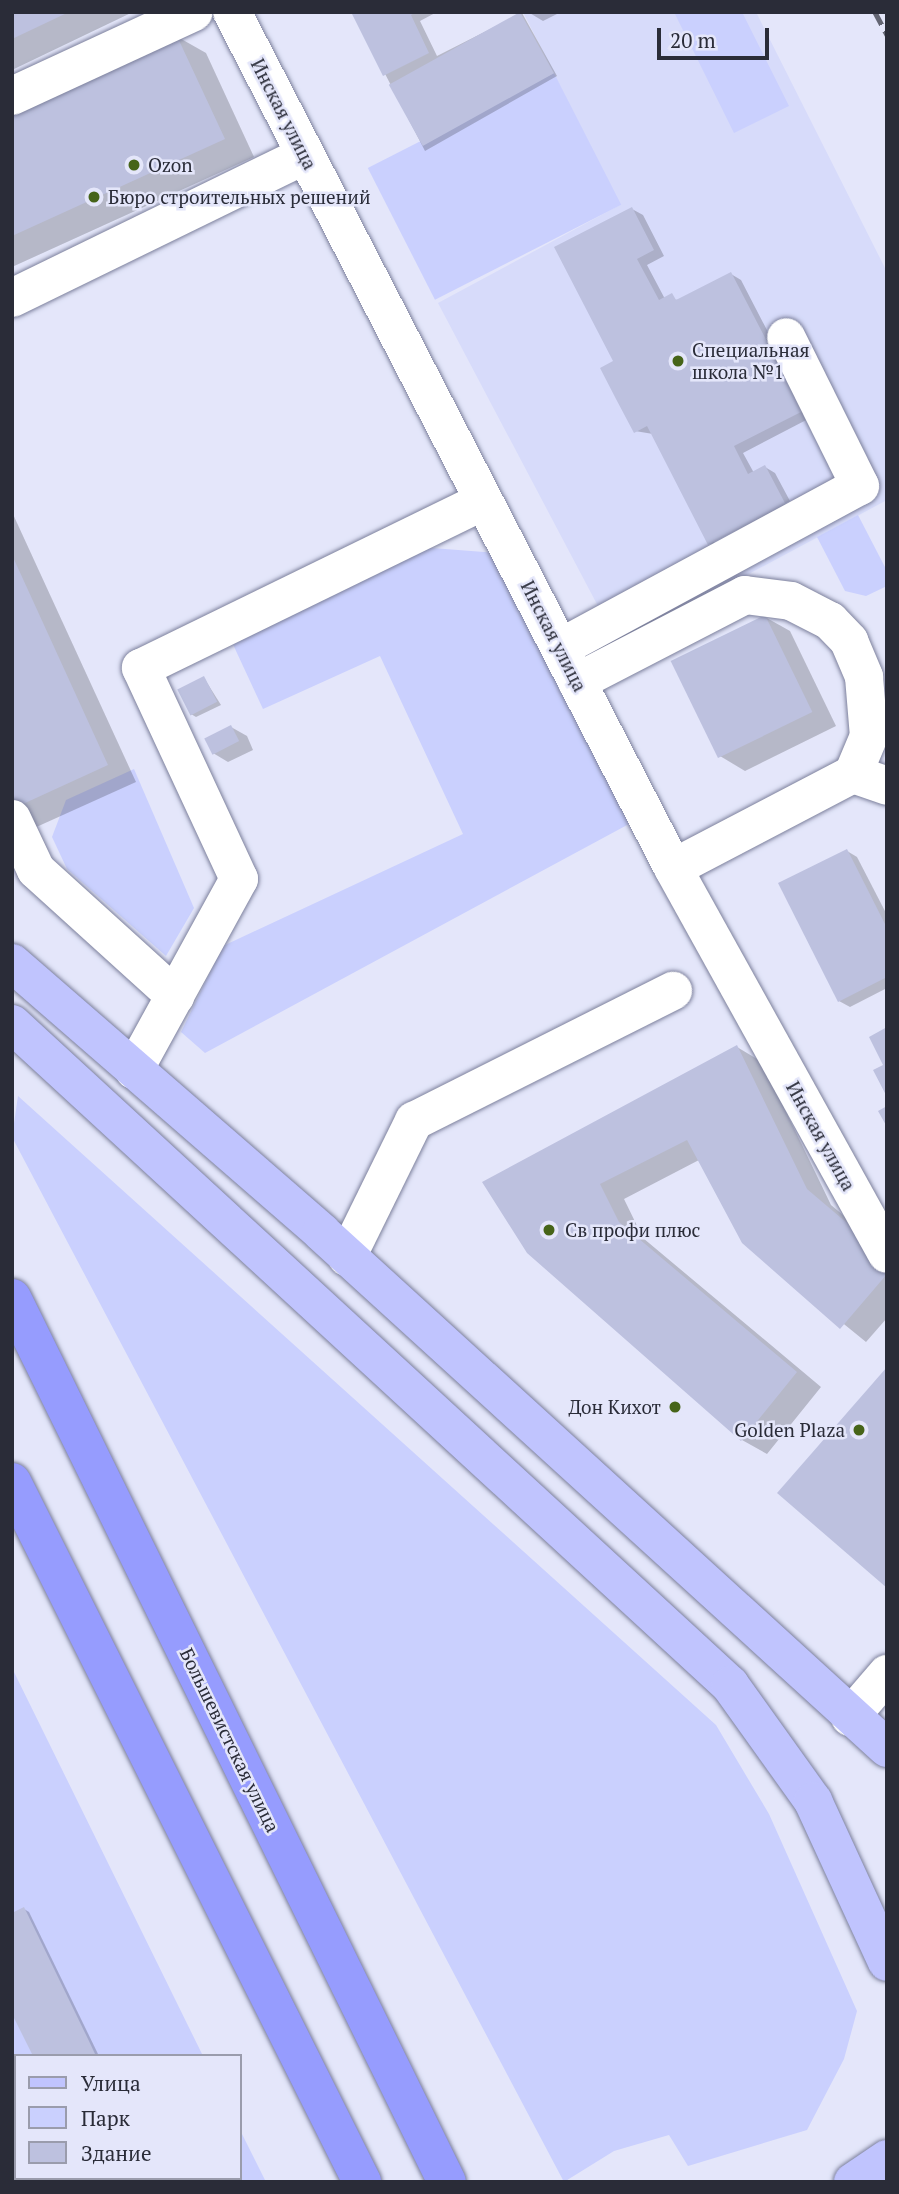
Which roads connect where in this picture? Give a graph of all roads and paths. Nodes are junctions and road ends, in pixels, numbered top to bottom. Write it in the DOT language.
graph roads {
  1 [pos="194,12"];
  2 [pos="232,12"];
  3 [pos="12,96"];
  4 [pos="305,155"];
  5 [pos="12,298"];
  6 [pos="786,337"];
  7 [pos="484,501"];
  8 [pos="559,648"];
  9 [pos="577,682"];
  10 [pos="870,780"];
  11 [pos="12,819"];
  12 [pos="673,868"];
  13 [pos="12,963"];
  14 [pos="673,991"];
  15 [pos="174,996"];
  16 [pos="17,1032"];
  17 [pos="134,1070"];
  18 [pos="887,1255"];
  19 [pos="347,1257"];
  20 [pos="12,1298"];
  21 [pos="12,1482"];
  22 [pos="887,1674"];
  23 [pos="850,1717"];
  24 [pos="887,1748"];
  25 [pos="887,1962"];
  26 [pos="886,2158"];
  27 [pos="356,2178"];
  28 [pos="447,2182"];
  29 [pos="853,2182"];
  1 -- 3 [label="street"];
  2 -- 4 [label="street, Инская улица"];
  4 -- 5 [label="street"];
  4 -- 7 [label="street, Инская улица"];
  6 -- 8 [label="street"];
  7 -- 8 [label="street, Инская улица"];
  7 -- 15 [label="street"];
  8 -- 9 [label="street, Инская улица"];
  9 -- 10 [label="street"];
  9 -- 12 [label="street, Инская улица"];
  10 -- 12 [label="street"];
  11 -- 15 [label="street"];
  12 -- 18 [label="street, Инская улица"];
  13 -- 17 [label="main road"];
  14 -- 19 [label="street"];
  15 -- 17 [label="street"];
  16 -- 25 [label="main road"];
  17 -- 19 [label="main road"];
  19 -- 23 [label="main road"];
  20 -- 28 [label="highway, Большевистская улица"];
  21 -- 27 [label="highway"];
  22 -- 23 [label="street"];
  23 -- 24 [label="main road"];
  26 -- 29 [label="main road"];
}
